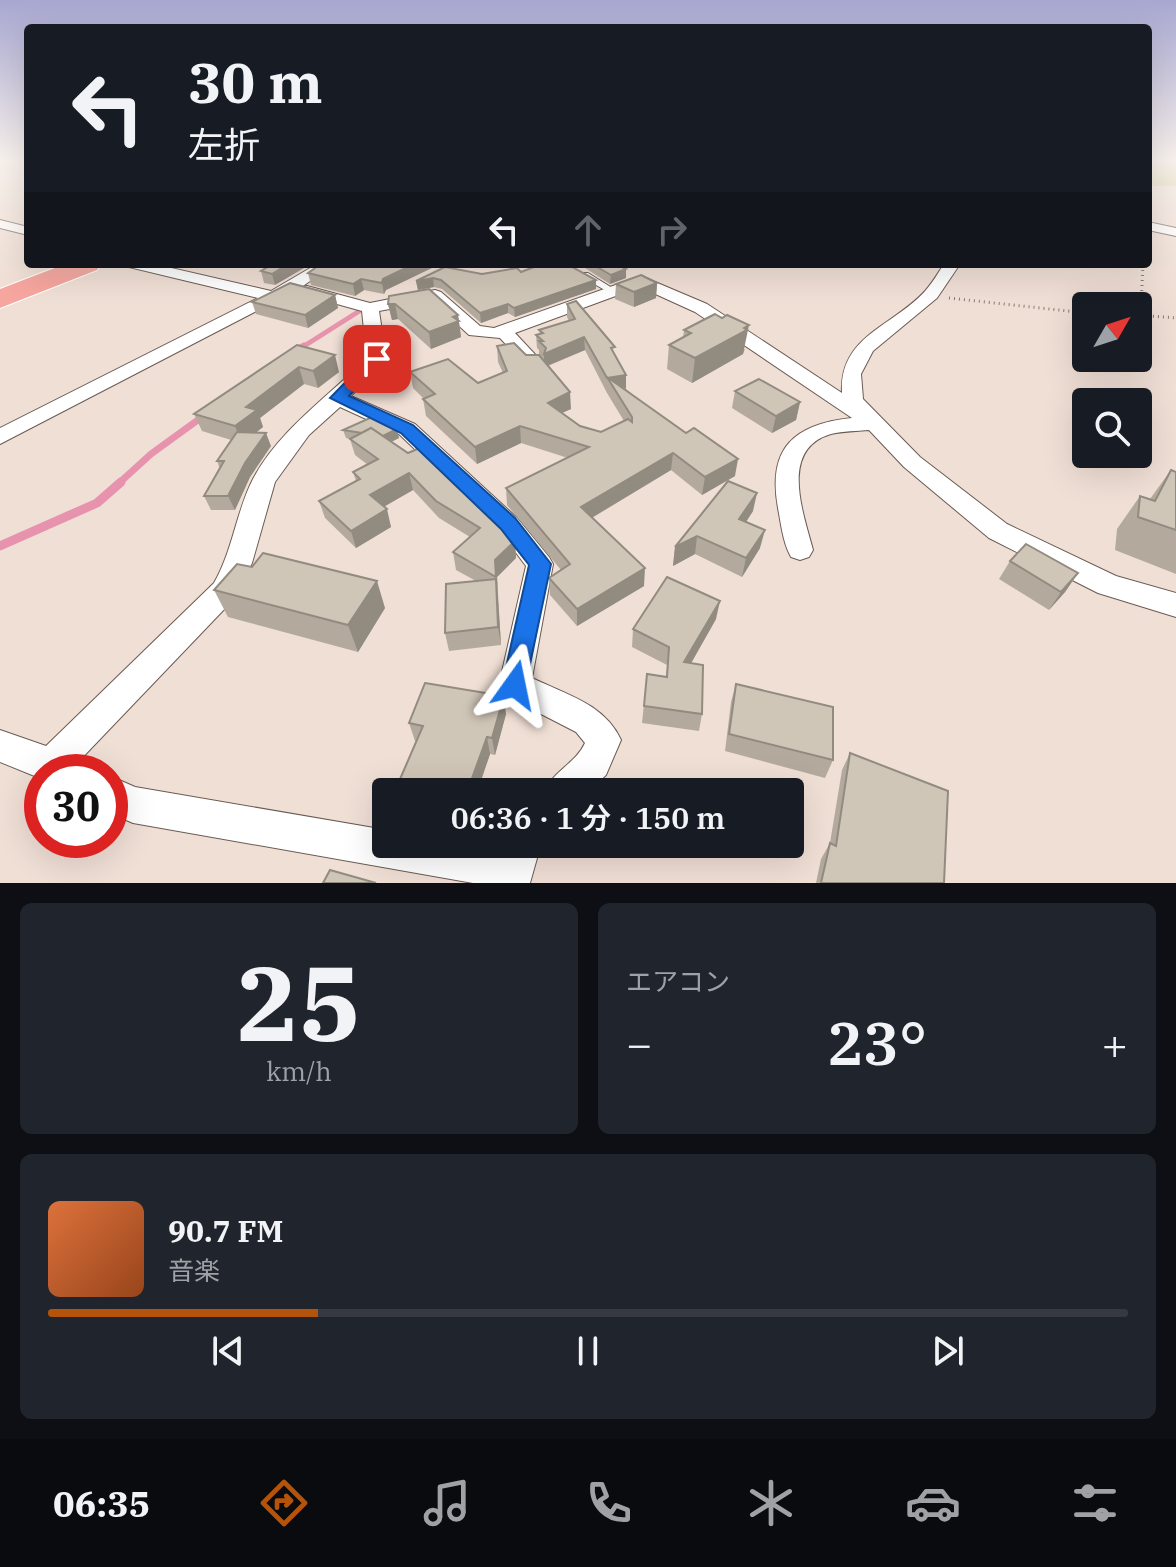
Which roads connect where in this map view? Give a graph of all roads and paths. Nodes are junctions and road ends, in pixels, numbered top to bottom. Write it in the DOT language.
graph roads {
  1 [pos="0,224"];
  2 [pos="1152,227"];
  3 [pos="24,230"];
  4 [pos="1176,232"];
  5 [pos="78,268"];
  6 [pos="151,268"];
  7 [pos="321,268"];
  8 [pos="949,268"];
  9 [pos="1143,268"];
  10 [pos="577,271"];
  11 [pos="424,280"];
  12 [pos="291,287"];
  13 [pos="613,291"];
  14 [pos="1142,292"];
  15 [pos="931,295"];
  16 [pos="272,296"];
  17 [pos="0,299"];
  18 [pos="367,306"];
  19 [pos="1072,311"];
  20 [pos="1152,316"];
  21 [pos="1176,318"];
  22 [pos="503,331"];
  23 [pos="535,364"];
  24 [pos="338,398"];
  25 [pos="873,423"];
  26 [pos="0,437"];
  27 [pos="800,550"];
  28 [pos="1176,605"];
  29 [pos="0,746"];
  30 [pos="73,754"];
  31 [pos="24,755"];
  32 [pos="577,778"];
  33 [pos="128,803"];
  34 [pos="517,858"];
  35 [pos="508,883"];
  1 -- 3 [label="street"];
  2 -- 4 [label="street"];
  5 -- 17 [label="highway"];
  6 -- 16 [label="street"];
  7 -- 12 [label="street"];
  8 -- 15 [label="street"];
  9 -- 14 [label="path"];
  10 -- 13 [label="lane"];
  11 -- 18 [label="street"];
  12 -- 16 [label="street"];
  12 -- 18 [label="street"];
  13 -- 22 [label="street"];
  13 -- 25 [label="street"];
  15 -- 19 [label="path"];
  15 -- 25 [label="street"];
  16 -- 26 [label="street"];
  18 -- 22 [label="street"];
  18 -- 24 [label="street"];
  20 -- 21 [label="path"];
  22 -- 23 [label="street"];
  24 -- 30 [label="street"];
  24 -- 32 [label="street"];
  25 -- 27 [label="street"];
  25 -- 28 [label="street"];
  29 -- 31 [label="street"];
  33 -- 35 [label="street"];
  34 -- 35 [label="street"];
}
